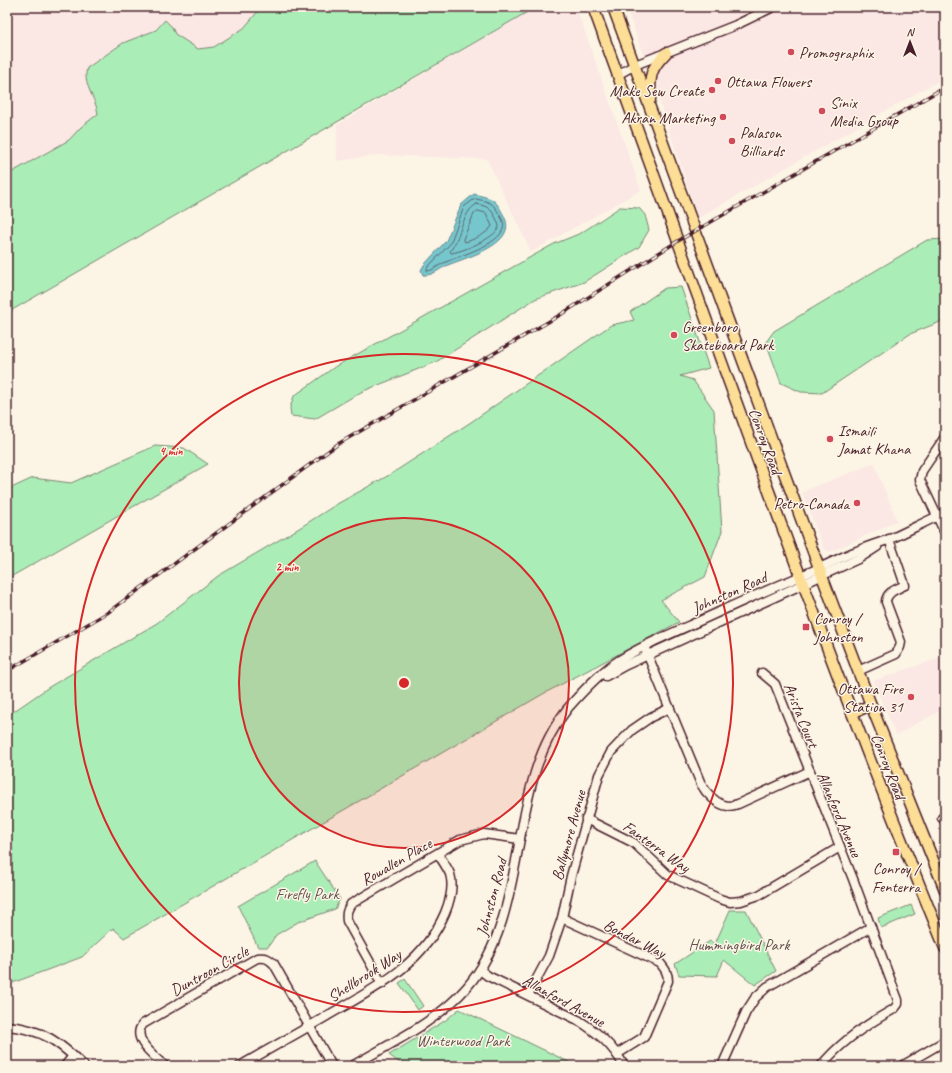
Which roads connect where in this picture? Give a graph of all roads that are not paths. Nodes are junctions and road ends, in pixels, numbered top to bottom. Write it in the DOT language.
graph roads {
  1 [pos="593,7"];
  2 [pos="613,7"];
  3 [pos="773,7"];
  4 [pos="666,53"];
  5 [pos="635,65"];
  6 [pos="617,75"];
  7 [pos="650,110"];
  8 [pos="945,437"];
  9 [pos="941,514"];
  10 [pos="945,533"];
  11 [pos="889,539"];
  12 [pos="820,572"];
  13 [pos="801,580"];
  14 [pos="644,647"];
  15 [pos="648,655"];
  16 [pos="858,671"];
  17 [pos="762,673"];
  18 [pos="590,685"];
  19 [pos="871,705"];
  20 [pos="670,708"];
  21 [pos="852,712"];
  22 [pos="810,771"];
  23 [pos="586,819"];
  24 [pos="520,838"];
  25 [pos="840,847"];
  26 [pos="438,854"];
  27 [pos="945,890"];
  28 [pos="562,918"];
  29 [pos="871,927"];
  30 [pos="945,948"];
  31 [pos="480,970"];
  32 [pos="382,984"];
  33 [pos="528,995"];
  34 [pos="7,1026"];
  35 [pos="309,1026"];
  36 [pos="945,1041"];
  37 [pos="617,1054"];
  38 [pos="73,1056"];
  39 [pos="64,1066"];
  40 [pos="84,1066"];
  41 [pos="165,1066"];
  42 [pos="240,1066"];
  43 [pos="332,1066"];
  44 [pos="352,1066"];
  45 [pos="624,1066"];
  46 [pos="722,1066"];
  47 [pos="821,1066"];
  48 [pos="902,1066"];
  1 -- 6 [label="main road, Conroy Road"];
  2 -- 5 [label="main road, Conroy Road"];
  3 -- 4 [label="street"];
  4 -- 5 [label="street"];
  4 -- 7 [label="main road"];
  5 -- 6 [label="street"];
  5 -- 7 [label="main road, Conroy Road"];
  6 -- 13 [label="main road, Conroy Road"];
  7 -- 12 [label="main road, Conroy Road"];
  8 -- 9 [label="street"];
  9 -- 10 [label="street"];
  9 -- 11 [label="street, Johnston Road"];
  11 -- 12 [label="street, Johnston Road"];
  11 -- 16 [label="street"];
  12 -- 13 [label="street, Johnston Road"];
  12 -- 16 [label="main road, Conroy Road"];
  13 -- 14 [label="street, Johnston Road"];
  13 -- 15 [label="street, Johnston Road"];
  13 -- 21 [label="main road, Conroy Road"];
  14 -- 15 [label="street, Allanford Avenue"];
  14 -- 18 [label="street, Johnston Road"];
  15 -- 18 [label="street, Johnston Road"];
  15 -- 20 [label="street, Allanford Avenue"];
  16 -- 19 [label="main road, Conroy Road"];
  17 -- 22 [label="street, Arista Court"];
  18 -- 24 [label="street, Johnston Road"];
  19 -- 21 [label="main road"];
  19 -- 27 [label="main road, Conroy Road"];
  20 -- 22 [label="street, Allanford Avenue"];
  20 -- 23 [label="street, Ballymore Avenue"];
  21 -- 30 [label="main road, Conroy Road"];
  22 -- 25 [label="street, Allanford Avenue"];
  23 -- 25 [label="street, Fanterra Way"];
  23 -- 28 [label="street, Ballymore Avenue"];
  24 -- 26 [label="street, Rowallen Place"];
  24 -- 31 [label="street, Johnston Road"];
  25 -- 29 [label="street, Allanford Avenue"];
  26 -- 32 [label="street, Shellbrook Way"];
  26 -- 32 [label="street, Rowallen Place"];
  28 -- 33 [label="street, Ballymore Avenue"];
  28 -- 37 [label="street, Bondar Way"];
  29 -- 46 [label="street"];
  29 -- 47 [label="street, Allanford Avenue"];
  31 -- 33 [label="street, Allanford Avenue"];
  31 -- 44 [label="street, Johnston Road"];
  32 -- 35 [label="street, Shellbrook Way"];
  33 -- 37 [label="street, Allanford Avenue"];
  34 -- 38 [label="street"];
  35 -- 41 [label="street, Duntroon Circle"];
  35 -- 42 [label="street"];
  35 -- 43 [label="street, Duntroon Circle"];
  36 -- 48 [label="street"];
  37 -- 45 [label="street, Allanford Avenue"];
  38 -- 39 [label="street"];
  38 -- 40 [label="street"];
}
